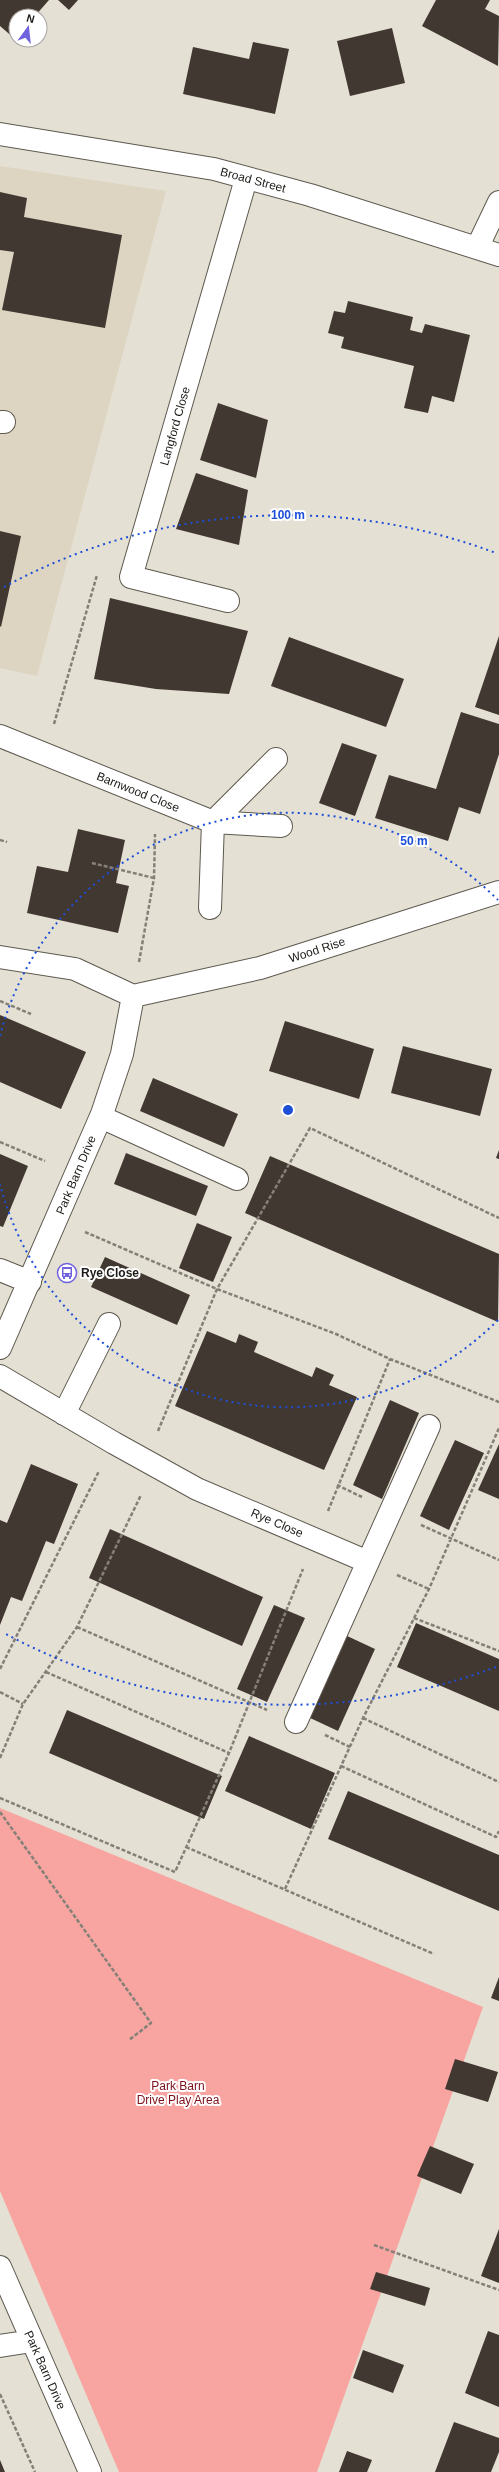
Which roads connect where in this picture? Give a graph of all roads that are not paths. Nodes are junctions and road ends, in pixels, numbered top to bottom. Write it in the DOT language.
graph roads {
  1 [pos="0,134"];
  2 [pos="246,179"];
  3 [pos="499,202"];
  4 [pos="477,248"];
  5 [pos="499,255"];
  6 [pos="228,601"];
  7 [pos="0,736"];
  8 [pos="276,759"];
  9 [pos="213,822"];
  10 [pos="281,826"];
  11 [pos="499,892"];
  12 [pos="210,908"];
  13 [pos="0,957"];
  14 [pos="133,996"];
  15 [pos="101,1117"];
  16 [pos="237,1179"];
  17 [pos="0,1270"];
  18 [pos="30,1282"];
  19 [pos="109,1324"];
  20 [pos="0,1348"];
  21 [pos="0,1376"];
  22 [pos="64,1414"];
  23 [pos="429,1426"];
  24 [pos="368,1562"];
  25 [pos="296,1722"];
  26 [pos="0,2267"];
  27 [pos="32,2341"];
  28 [pos="0,2346"];
  29 [pos="90,2472"];
  1 -- 2 [label="street, Broad Street"];
  2 -- 4 [label="street, Broad Street"];
  2 -- 6 [label="street, Langford Close"];
  3 -- 4 [label="street"];
  4 -- 5 [label="street, Broad Street"];
  7 -- 9 [label="street, Barnwood Close"];
  8 -- 9 [label="street"];
  9 -- 10 [label="street, Barnwood Close"];
  9 -- 12 [label="street"];
  11 -- 14 [label="street, Wood Rise"];
  13 -- 14 [label="street"];
  14 -- 15 [label="street, Park Barn Drive"];
  15 -- 16 [label="street"];
  15 -- 18 [label="street, Park Barn Drive"];
  17 -- 18 [label="street"];
  18 -- 20 [label="street, Park Barn Drive"];
  19 -- 22 [label="street"];
  21 -- 22 [label="street, Rye Close"];
  22 -- 24 [label="street, Rye Close"];
  23 -- 24 [label="street"];
  24 -- 25 [label="street"];
  26 -- 27 [label="street, Park Barn Drive"];
  27 -- 28 [label="street"];
  27 -- 29 [label="street, Park Barn Drive"];
}
